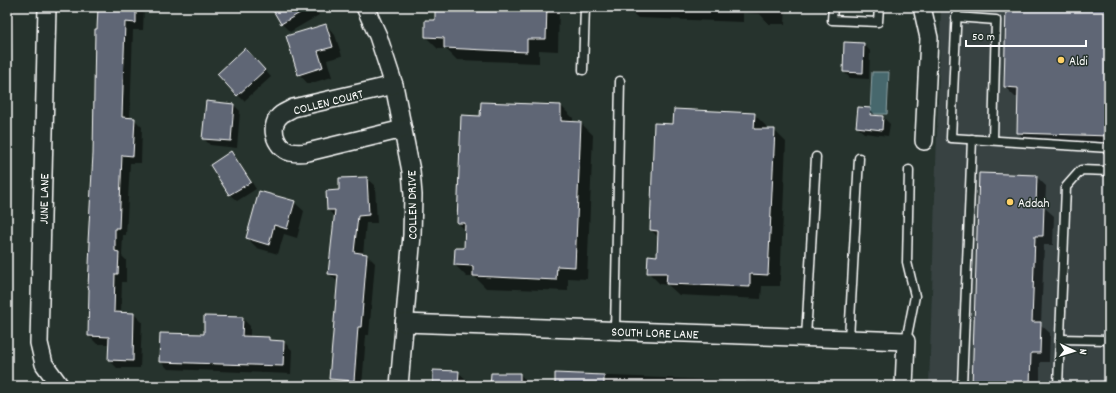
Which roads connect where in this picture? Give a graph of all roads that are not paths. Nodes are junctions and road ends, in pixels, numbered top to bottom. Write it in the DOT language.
graph roads {
  1 [pos="47,7"];
  2 [pos="365,7"];
  3 [pos="585,7"];
  4 [pos="833,7"];
  5 [pos="879,7"];
  6 [pos="922,7"];
  7 [pos="957,7"];
  8 [pos="956,16"];
  9 [pos="583,70"];
  10 [pos="620,81"];
  11 [pos="394,85"];
  12 [pos="403,129"];
  13 [pos="972,139"];
  14 [pos="993,140"];
  15 [pos="924,141"];
  16 [pos="1109,148"];
  17 [pos="816,157"];
  18 [pos="858,158"];
  19 [pos="909,170"];
  20 [pos="1109,171"];
  21 [pos="404,324"];
  22 [pos="615,331"];
  23 [pos="806,338"];
  24 [pos="849,339"];
  25 [pos="1060,340"];
  26 [pos="1109,340"];
  27 [pos="906,341"];
  28 [pos="60,386"];
  29 [pos="398,386"];
  30 [pos="904,386"];
  31 [pos="962,386"];
  32 [pos="1058,386"];
  1 -- 28 [label="street, JUNE LANE"];
  2 -- 11 [label="street, COLLEN DRIVE"];
  3 -- 9 [label="lane"];
  4 -- 5 [label="lane"];
  6 -- 15 [label="street"];
  7 -- 8 [label="lane"];
  8 -- 13 [label="lane"];
  8 -- 14 [label="lane"];
  10 -- 22 [label="lane"];
  11 -- 12 [label="street, COLLEN DRIVE"];
  11 -- 12 [label="street, COLLEN COURT"];
  12 -- 21 [label="street, COLLEN DRIVE"];
  13 -- 14 [label="lane"];
  13 -- 31 [label="lane"];
  14 -- 16 [label="lane"];
  17 -- 23 [label="lane"];
  18 -- 24 [label="lane"];
  19 -- 27 [label="lane"];
  20 -- 25 [label="lane"];
  21 -- 22 [label="street, SOUTH LORE LANE"];
  21 -- 29 [label="street, COLLEN DRIVE"];
  22 -- 23 [label="street, SOUTH LORE LANE"];
  23 -- 24 [label="street, SOUTH LORE LANE"];
  24 -- 27 [label="street, SOUTH LORE LANE"];
  25 -- 26 [label="lane"];
  25 -- 32 [label="lane"];
  27 -- 30 [label="street"];
}
